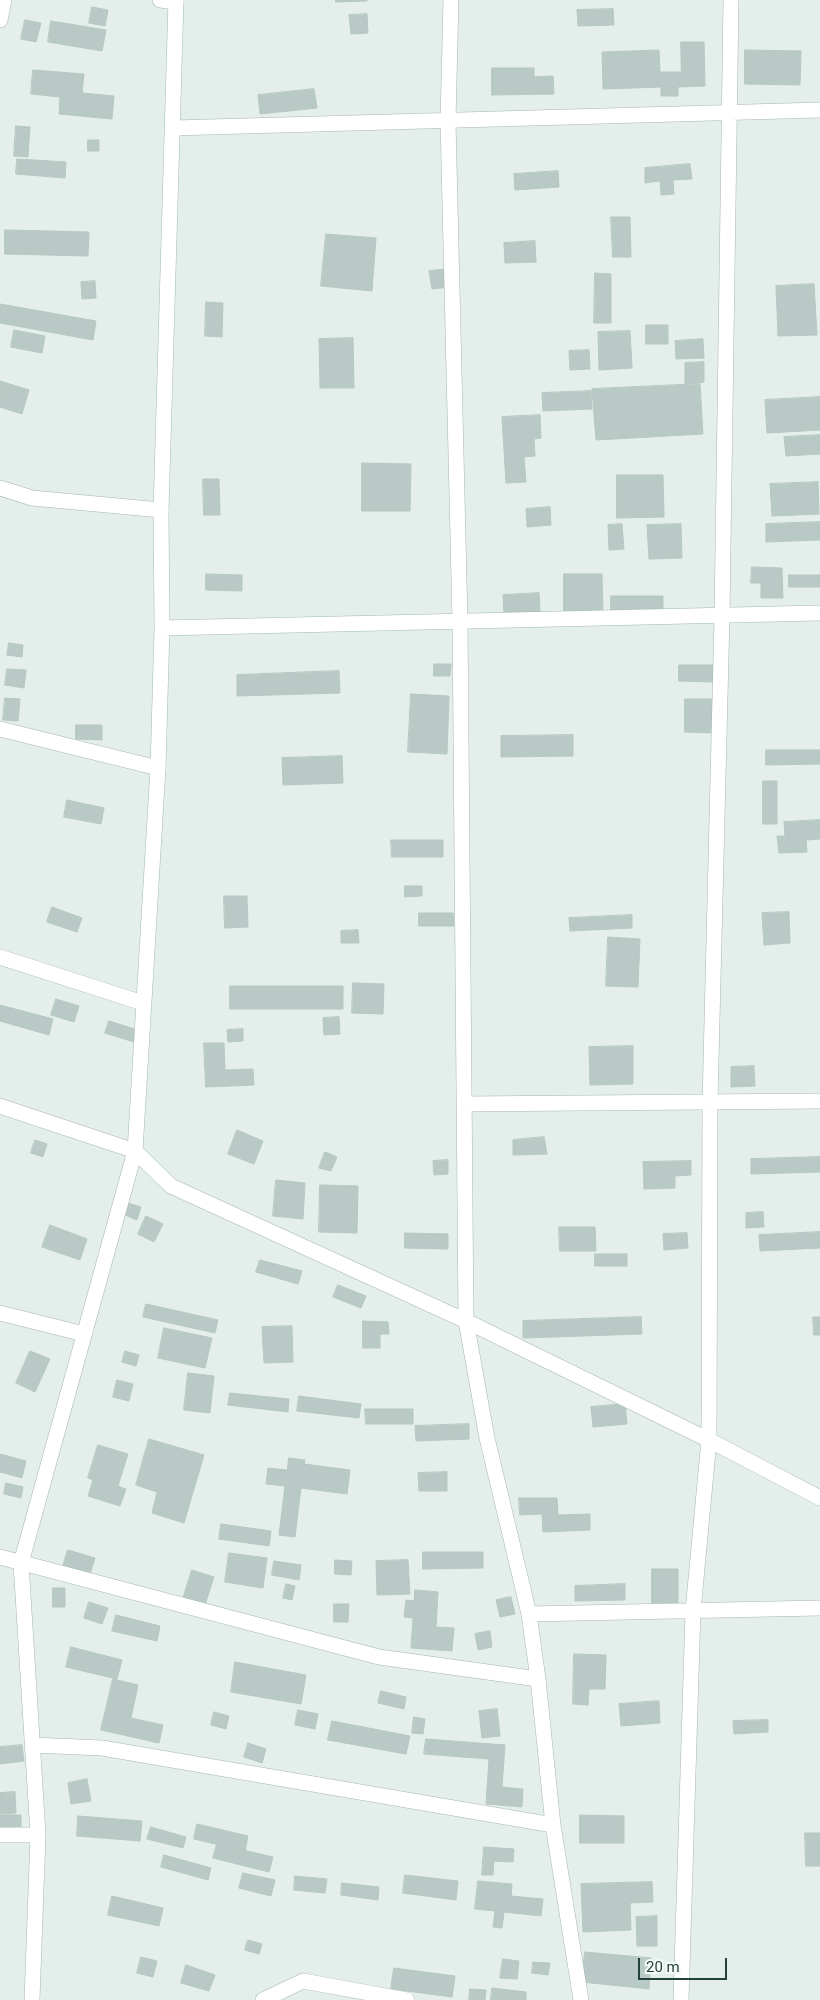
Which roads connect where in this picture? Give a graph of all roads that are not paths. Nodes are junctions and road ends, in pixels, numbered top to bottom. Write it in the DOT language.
graph roads {
  1 [pos="4,0"];
  2 [pos="160,0"];
  3 [pos="451,0"];
  4 [pos="731,0"];
  5 [pos="176,1"];
  6 [pos="0,20"];
  7 [pos="820,110"];
  8 [pos="730,113"];
  9 [pos="448,121"];
  10 [pos="173,128"];
  11 [pos="0,488"];
  12 [pos="162,510"];
  13 [pos="820,613"];
  14 [pos="722,616"];
  15 [pos="460,621"];
  16 [pos="162,628"];
  17 [pos="0,729"];
  18 [pos="158,768"];
  19 [pos="0,957"];
  20 [pos="143,1003"];
  21 [pos="820,1101"];
  22 [pos="710,1102"];
  23 [pos="465,1104"];
  24 [pos="0,1106"];
  25 [pos="135,1151"];
  26 [pos="0,1313"];
  27 [pos="466,1321"];
  28 [pos="84,1334"];
  29 [pos="709,1440"];
  30 [pos="820,1498"];
  31 [pos="0,1556"];
  32 [pos="21,1563"];
  33 [pos="820,1608"];
  34 [pos="693,1611"];
  35 [pos="528,1614"];
  36 [pos="538,1679"];
  37 [pos="32,1745"];
  38 [pos="553,1825"];
  39 [pos="0,1835"];
  40 [pos="38,1835"];
  41 [pos="32,2000"];
  42 [pos="263,2000"];
  43 [pos="407,2000"];
  44 [pos="581,2000"];
  45 [pos="681,2000"];
  1 -- 6 [label="street"];
  2 -- 5 [label="street"];
  3 -- 9 [label="street"];
  4 -- 8 [label="street"];
  5 -- 10 [label="street"];
  7 -- 8 [label="street"];
  8 -- 9 [label="street"];
  8 -- 14 [label="street"];
  9 -- 10 [label="street"];
  9 -- 15 [label="street"];
  10 -- 12 [label="street"];
  11 -- 12 [label="street"];
  12 -- 16 [label="street"];
  13 -- 14 [label="street"];
  14 -- 15 [label="street"];
  14 -- 22 [label="street"];
  15 -- 16 [label="street"];
  15 -- 23 [label="street"];
  16 -- 18 [label="street"];
  17 -- 18 [label="street"];
  18 -- 20 [label="street"];
  19 -- 20 [label="street"];
  20 -- 25 [label="street"];
  21 -- 22 [label="street"];
  22 -- 23 [label="street"];
  22 -- 29 [label="street"];
  23 -- 27 [label="street"];
  24 -- 25 [label="street"];
  25 -- 27 [label="street"];
  25 -- 28 [label="street"];
  26 -- 28 [label="street"];
  27 -- 29 [label="street"];
  27 -- 35 [label="street"];
  28 -- 32 [label="street"];
  29 -- 30 [label="street"];
  29 -- 34 [label="street"];
  31 -- 32 [label="street"];
  32 -- 36 [label="street"];
  32 -- 37 [label="street"];
  33 -- 34 [label="street"];
  34 -- 35 [label="street"];
  34 -- 45 [label="street"];
  35 -- 36 [label="street"];
  36 -- 38 [label="street"];
  37 -- 38 [label="street"];
  37 -- 40 [label="street"];
  38 -- 44 [label="street"];
  39 -- 40 [label="street"];
  40 -- 41 [label="street"];
  42 -- 43 [label="street"];
}
